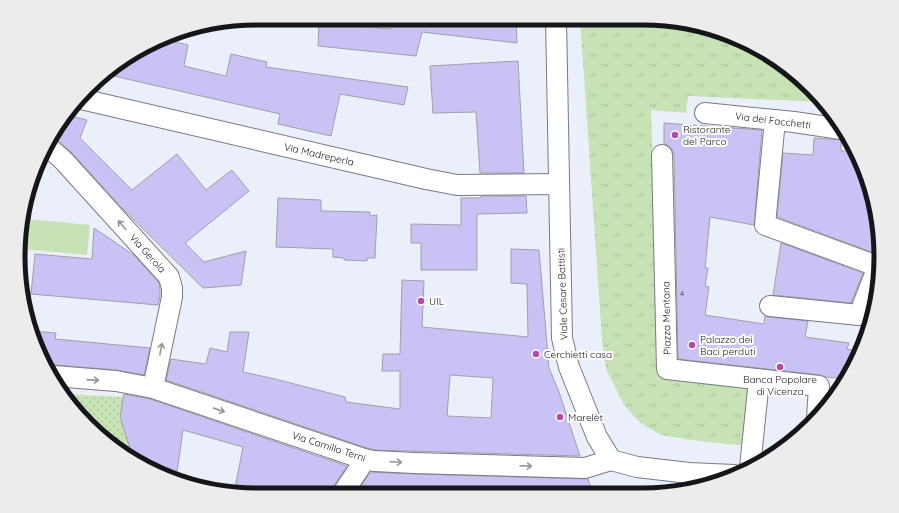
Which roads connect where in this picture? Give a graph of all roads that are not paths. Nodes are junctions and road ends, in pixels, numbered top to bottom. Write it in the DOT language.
graph roads {
  1 [pos="556,25"];
  2 [pos="86,100"];
  3 [pos="705,113"];
  4 [pos="775,120"];
  5 [pos="835,128"];
  6 [pos="51,150"];
  7 [pos="662,155"];
  8 [pos="559,184"];
  9 [pos="874,265"];
  10 [pos="873,279"];
  11 [pos="770,306"];
  12 [pos="59,376"];
  13 [pos="759,380"];
  14 [pos="153,388"];
  15 [pos="818,408"];
  16 [pos="364,458"];
  17 [pos="611,460"];
  18 [pos="751,461"];
  19 [pos="716,476"];
  20 [pos="346,488"];
  1 -- 8 [label="street, Viale Cesare Battisti"];
  2 -- 8 [label="street, Via Madreperla"];
  3 -- 4 [label="street, Via dei Facchetti"];
  4 -- 5 [label="street, Via dei Facchetti"];
  4 -- 9 [label="street"];
  14 -- 6 [label="street, Via Gerola, one-way"];
  7 -- 13 [label="street, Piazza Mentana"];
  8 -- 17 [label="street, Viale Cesare Battisti"];
  10 -- 11 [label="street"];
  12 -- 14 [label="street, Via Camillo Terni, one-way"];
  13 -- 15 [label="street, Piazza Mentana"];
  13 -- 18 [label="street"];
  14 -- 16 [label="street, Via Camillo Terni, one-way"];
  16 -- 17 [label="street, Via Camillo Terni, one-way"];
  16 -- 20 [label="street"];
  17 -- 19 [label="street"];
}
